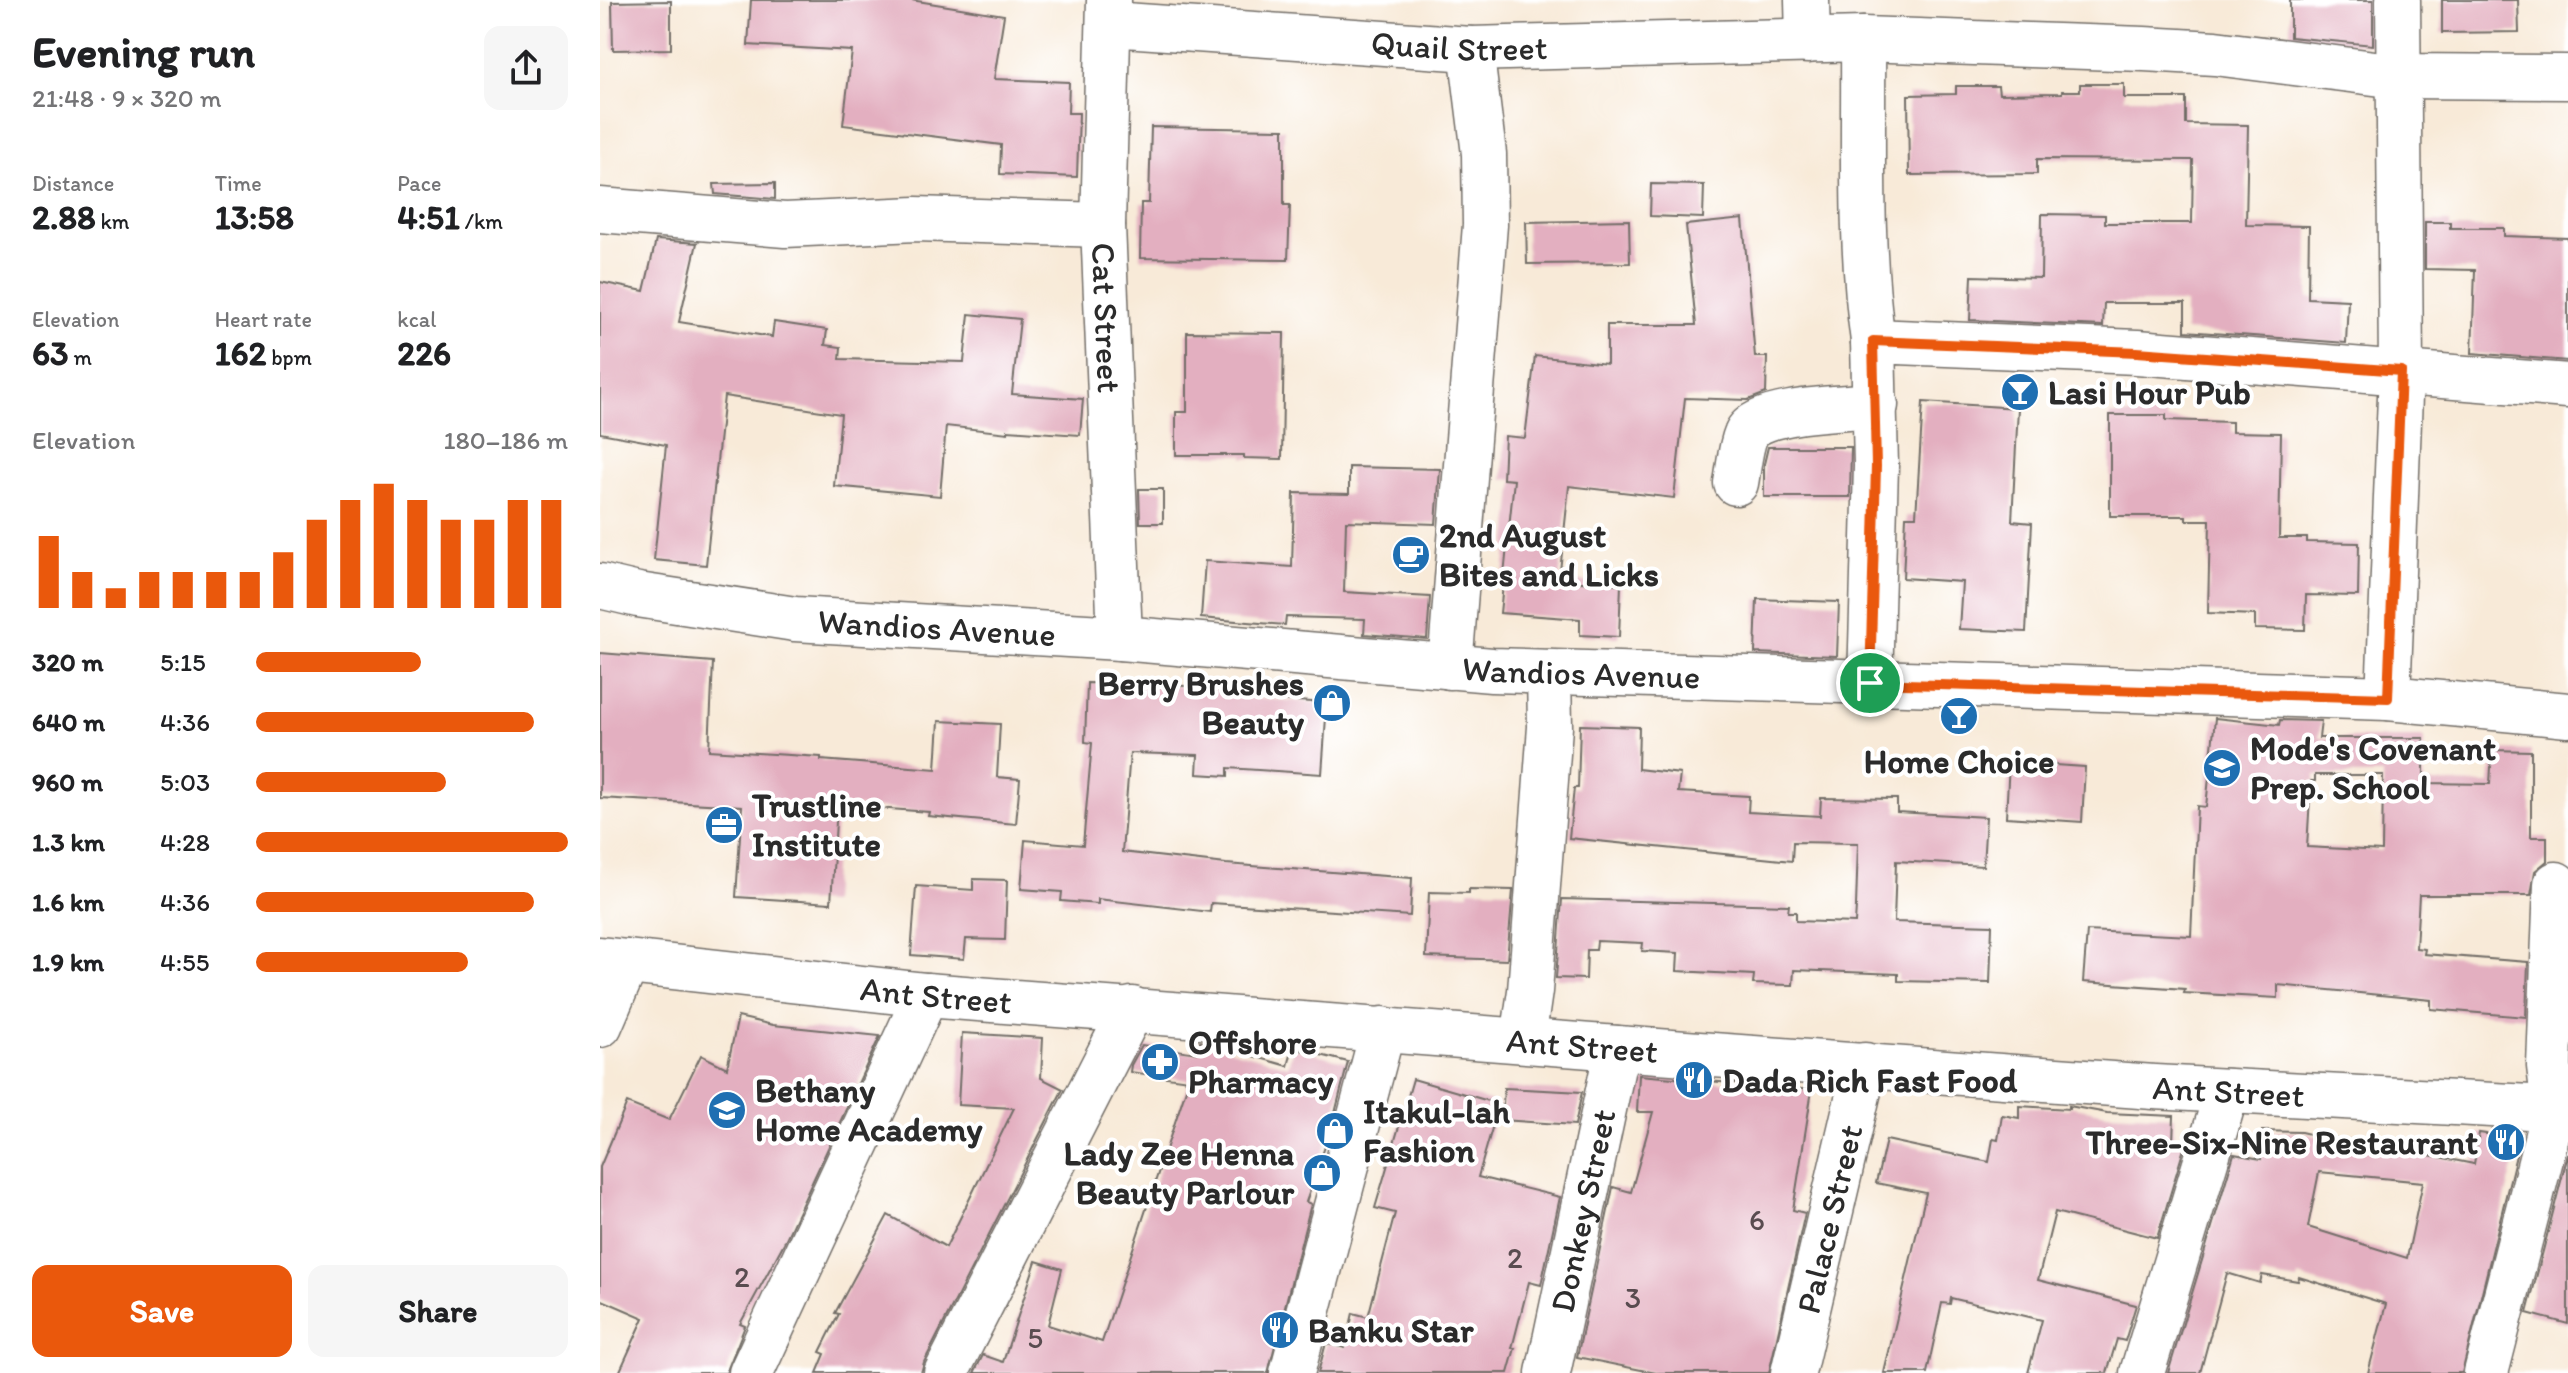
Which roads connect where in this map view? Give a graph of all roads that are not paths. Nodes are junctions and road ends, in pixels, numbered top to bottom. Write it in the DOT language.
graph roads {
  1 [pos="2398,0"];
  2 [pos="1109,12"];
  3 [pos="1808,20"];
  4 [pos="1863,39"];
  5 [pos="1471,49"];
  6 [pos="2398,76"];
  7 [pos="2568,77"];
  8 [pos="600,210"];
  9 [pos="1103,225"];
  10 [pos="1873,341"];
  11 [pos="2401,371"];
  12 [pos="2568,386"];
  13 [pos="1876,405"];
  14 [pos="1736,483"];
  15 [pos="600,586"];
  16 [pos="1120,638"];
  17 [pos="1450,667"];
  18 [pos="1549,672"];
  19 [pos="1870,683"];
  20 [pos="2388,698"];
  21 [pos="2568,715"];
  22 [pos="2556,884"];
  23 [pos="614,960"];
  24 [pos="926,995"];
  25 [pos="1132,1009"];
  26 [pos="600,1025"];
  27 [pos="1383,1029"];
  28 [pos="1523,1040"];
  29 [pos="1617,1048"];
  30 [pos="1865,1065"];
  31 [pos="2227,1091"];
  32 [pos="2561,1108"];
  33 [pos="751,1373"];
  34 [pos="946,1373"];
  35 [pos="1292,1373"];
  36 [pos="1548,1373"];
  37 [pos="1793,1373"];
  38 [pos="2142,1373"];
  39 [pos="2486,1373"];
  1 -- 6 [label="street"];
  2 -- 5 [label="street, Quail Street"];
  2 -- 9 [label="street, Cat Street"];
  3 -- 4 [label="street, Quail Street"];
  3 -- 5 [label="street, Quail Street"];
  4 -- 6 [label="street, Quail Street"];
  4 -- 10 [label="street"];
  5 -- 17 [label="street"];
  6 -- 7 [label="street, Quail Street"];
  6 -- 11 [label="street"];
  8 -- 9 [label="street"];
  9 -- 16 [label="street, Cat Street"];
  10 -- 11 [label="street"];
  10 -- 13 [label="street"];
  11 -- 12 [label="street"];
  11 -- 20 [label="street"];
  13 -- 14 [label="street"];
  13 -- 19 [label="street"];
  15 -- 16 [label="street, Wandios Avenue"];
  16 -- 17 [label="street, Wandios Avenue"];
  17 -- 18 [label="street, Wandios Avenue"];
  18 -- 19 [label="street, Wandios Avenue"];
  18 -- 28 [label="street"];
  19 -- 20 [label="street, Wandios Avenue"];
  20 -- 21 [label="street, Wandios Avenue"];
  22 -- 32 [label="street"];
  23 -- 24 [label="street, Ant Street"];
  23 -- 26 [label="street"];
  24 -- 25 [label="street, Ant Street"];
  24 -- 33 [label="street"];
  25 -- 27 [label="street, Ant Street"];
  25 -- 34 [label="street"];
  27 -- 28 [label="street, Ant Street"];
  27 -- 35 [label="street"];
  28 -- 29 [label="street, Ant Street"];
  29 -- 30 [label="street, Ant Street"];
  29 -- 36 [label="street, Donkey Street"];
  30 -- 31 [label="street, Ant Street"];
  30 -- 37 [label="street, Palace Street"];
  31 -- 32 [label="street, Ant Street"];
  31 -- 38 [label="street"];
  32 -- 39 [label="street"];
}
